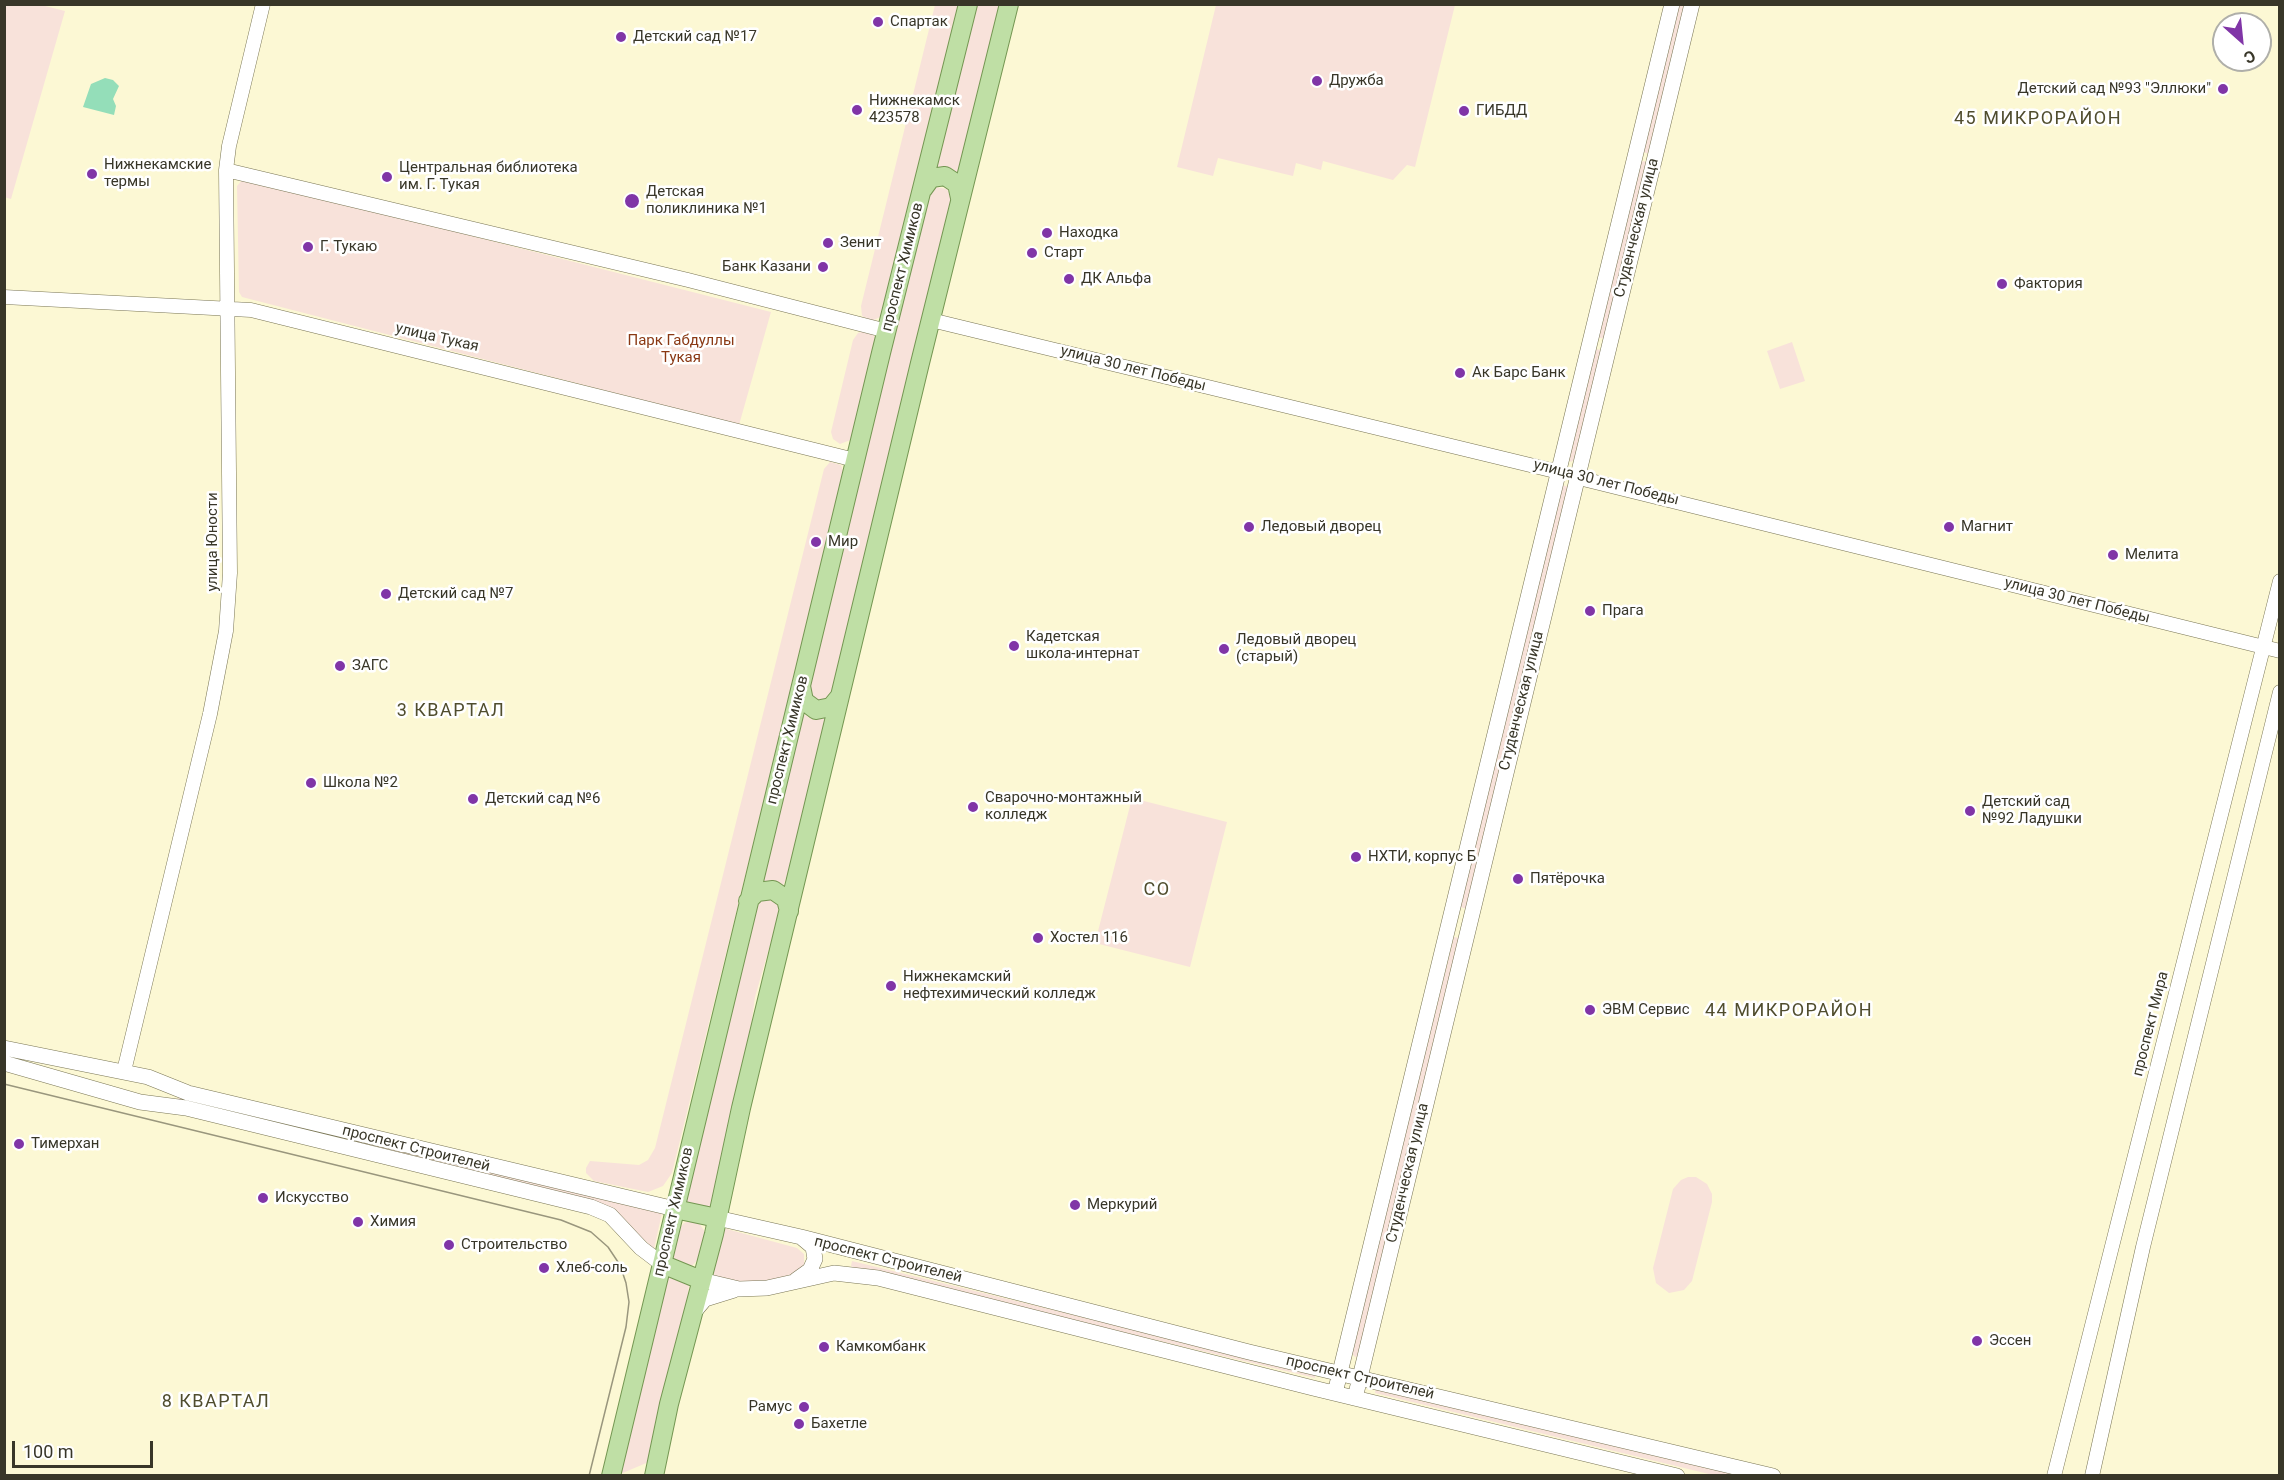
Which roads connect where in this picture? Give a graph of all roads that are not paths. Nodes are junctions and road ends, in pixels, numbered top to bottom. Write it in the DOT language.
graph roads {
  1 [pos="263,4"];
  2 [pos="968,4"];
  3 [pos="1009,4"];
  4 [pos="1672,4"];
  5 [pos="1692,4"];
  6 [pos="1634,163"];
  7 [pos="1652,167"];
  8 [pos="226,170"];
  9 [pos="923,190"];
  10 [pos="960,198"];
  11 [pos="4,297"];
  12 [pos="228,307"];
  13 [pos="931,320"];
  14 [pos="887,331"];
  15 [pos="1592,336"];
  16 [pos="1610,338"];
  17 [pos="855,460"];
  18 [pos="1559,472"];
  19 [pos="1579,478"];
  20 [pos="2280,581"];
  21 [pos="2264,647"];
  22 [pos="2280,651"];
  23 [pos="801,686"];
  24 [pos="2280,692"];
  25 [pos="840,695"];
  26 [pos="748,901"];
  27 [pos="789,911"];
  28 [pos="1453,912"];
  29 [pos="1470,915"];
  30 [pos="1449,931"];
  31 [pos="1466,934"];
  32 [pos="4,1048"];
  33 [pos="4,1063"];
  34 [pos="85,1063"];
  35 [pos="124,1071"];
  36 [pos="148,1077"];
  37 [pos="82,1087"];
  38 [pos="140,1102"];
  39 [pos="675,1209"];
  40 [pos="717,1218"];
  41 [pos="801,1237"];
  42 [pos="855,1251"];
  43 [pos="662,1264"];
  44 [pos="851,1273"];
  45 [pos="701,1280"];
  46 [pos="791,1283"];
  47 [pos="739,1289"];
  48 [pos="694,1312"];
  49 [pos="1339,1374"];
  50 [pos="1359,1378"];
  51 [pos="1335,1393"];
  52 [pos="1355,1398"];
  53 [pos="611,1476"];
  54 [pos="654,1476"];
  55 [pos="1677,1476"];
  56 [pos="1773,1476"];
  57 [pos="2054,1476"];
  58 [pos="2092,1476"];
  1 -- 8 [label="street, улица Юности"];
  2 -- 9 [label="main road, проспект Химиков"];
  3 -- 10 [label="main road"];
  4 -- 6 [label="main road, Студенческая улица"];
  5 -- 7 [label="main road, Студенческая улица"];
  6 -- 7 [label="main road"];
  6 -- 15 [label="main road, Студенческая улица"];
  7 -- 16 [label="main road, Студенческая улица"];
  8 -- 12 [label="street, улица Юности"];
  8 -- 14 [label="street"];
  9 -- 10 [label="main road"];
  9 -- 14 [label="main road, проспект Химиков"];
  10 -- 13 [label="main road"];
  11 -- 12 [label="street, улица Тукая"];
  12 -- 17 [label="street, улица Тукая"];
  12 -- 35 [label="street, улица Юности"];
  13 -- 18 [label="street, улица 30 лет Победы"];
  13 -- 25 [label="main road"];
  14 -- 17 [label="main road, проспект Химиков"];
  15 -- 16 [label="main road"];
  15 -- 18 [label="main road, Студенческая улица"];
  16 -- 19 [label="main road, Студенческая улица"];
  17 -- 23 [label="main road, проспект Химиков"];
  18 -- 19 [label="main road, улица 30 лет Победы"];
  18 -- 28 [label="main road, Студенческая улица"];
  19 -- 21 [label="street, улица 30 лет Победы"];
  19 -- 29 [label="main road, Студенческая улица"];
  20 -- 21 [label="street, проспект Мира"];
  21 -- 22 [label="street, улица 30 лет Победы"];
  21 -- 57 [label="street, проспект Мира"];
  23 -- 25 [label="main road"];
  23 -- 26 [label="main road, проспект Химиков"];
  24 -- 58 [label="street"];
  25 -- 27 [label="main road"];
  26 -- 27 [label="main road"];
  26 -- 39 [label="main road, проспект Химиков"];
  27 -- 40 [label="main road"];
  28 -- 29 [label="main road"];
  28 -- 30 [label="main road, Студенческая улица"];
  29 -- 31 [label="main road, Студенческая улица"];
  30 -- 31 [label="main road"];
  30 -- 49 [label="main road, Студенческая улица"];
  31 -- 50 [label="main road, Студенческая улица"];
  32 -- 34 [label="main road, проспект Строителей"];
  33 -- 37 [label="main road, проспект Строителей"];
  34 -- 35 [label="main road, проспект Строителей"];
  34 -- 37 [label="main road"];
  35 -- 36 [label="main road, проспект Строителей"];
  36 -- 38 [label="main road"];
  36 -- 39 [label="main road, проспект Строителей"];
  37 -- 38 [label="main road, проспект Строителей"];
  38 -- 43 [label="main road, проспект Строителей"];
  39 -- 40 [label="main road, проспект Строителей"];
  39 -- 43 [label="main road, проспект Химиков"];
  40 -- 41 [label="main road, проспект Строителей"];
  40 -- 45 [label="main road"];
  41 -- 42 [label="main road, проспект Строителей"];
  41 -- 46 [label="main road"];
  42 -- 44 [label="main road"];
  42 -- 49 [label="main road, проспект Строителей"];
  43 -- 45 [label="main road, проспект Строителей"];
  43 -- 53 [label="main road, проспект Химиков"];
  44 -- 46 [label="main road, проспект Строителей"];
  44 -- 51 [label="main road, проспект Строителей"];
  45 -- 47 [label="main road, проспект Строителей"];
  45 -- 48 [label="main road"];
  46 -- 47 [label="main road, проспект Строителей"];
  47 -- 48 [label="main road"];
  48 -- 54 [label="main road"];
  49 -- 50 [label="main road, проспект Строителей"];
  49 -- 51 [label="main road, Студенческая улица"];
  50 -- 52 [label="main road, Студенческая улица"];
  50 -- 56 [label="main road, проспект Строителей"];
  51 -- 52 [label="main road, проспект Строителей"];
  52 -- 55 [label="main road, проспект Строителей"];
}
